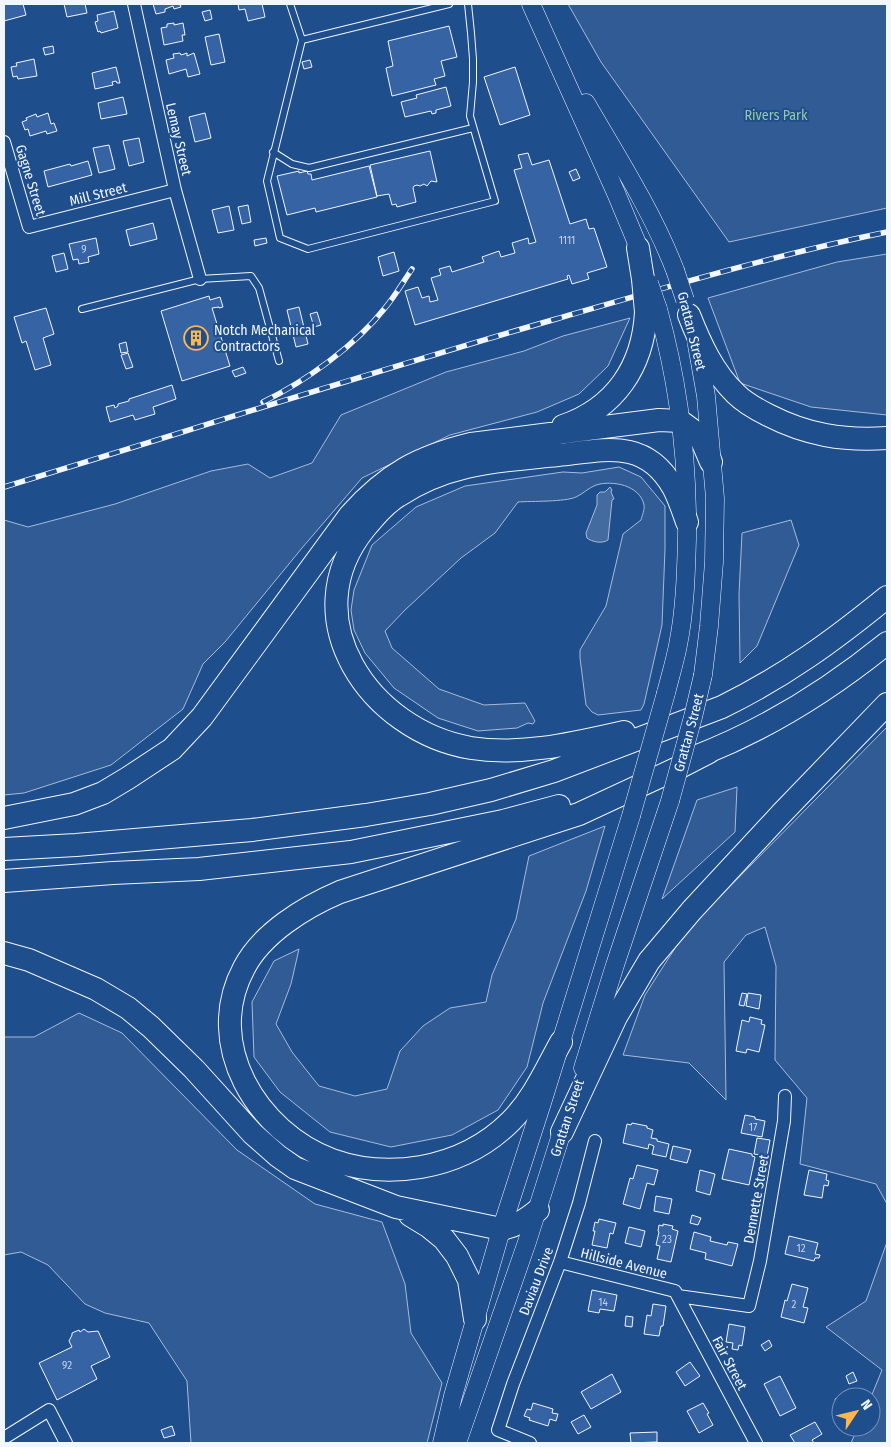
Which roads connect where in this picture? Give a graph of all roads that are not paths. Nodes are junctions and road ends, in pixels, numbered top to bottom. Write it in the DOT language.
graph roads {
  1 [pos="134,4"];
  2 [pos="290,4"];
  3 [pos="449,4"];
  4 [pos="468,4"];
  5 [pos="531,4"];
  6 [pos="540,25"];
  7 [pos="302,40"];
  8 [pos="473,128"];
  9 [pos="4,142"];
  10 [pos="273,152"];
  11 [pos="175,190"];
  12 [pos="29,227"];
  13 [pos="638,248"];
  14 [pos="200,278"];
  15 [pos="687,308"];
  16 [pos="82,309"];
  17 [pos="652,310"];
  18 [pos="279,360"];
  19 [pos="680,421"];
  20 [pos="518,438"];
  21 [pos="887,438"];
  22 [pos="711,462"];
  23 [pos="687,522"];
  24 [pos="887,597"];
  25 [pos="887,643"];
  26 [pos="887,704"];
  27 [pos="722,707"];
  28 [pos="709,752"];
  29 [pos="4,818"];
  30 [pos="4,849"];
  31 [pos="4,881"];
  32 [pos="4,953"];
  33 [pos="560,1042"];
  34 [pos="785,1096"];
  35 [pos="562,1132"];
  36 [pos="595,1141"];
  37 [pos="396,1207"];
  38 [pos="538,1210"];
  39 [pos="501,1229"];
  40 [pos="560,1262"];
  41 [pos="678,1296"];
  42 [pos="749,1305"];
  43 [pos="475,1319"];
  44 [pos="4,1438"];
  45 [pos="750,1441"];
  46 [pos="66,1443"];
  47 [pos="442,1443"];
  48 [pos="457,1443"];
  49 [pos="530,1443"];
  1 -- 11 [label="street, Lemay Street"];
  2 -- 7 [label="lane"];
  3 -- 7 [label="lane"];
  4 -- 8 [label="lane"];
  5 -- 6 [label="main road, Grattan Street"];
  6 -- 13 [label="main road, Grattan Street"];
  6 -- 15 [label="main road, Grattan Street, bridge"];
  7 -- 10 [label="lane"];
  8 -- 10 [label="lane"];
  8 -- 10 [label="lane"];
  9 -- 12 [label="street, Gagne Street"];
  11 -- 12 [label="street, Mill Street"];
  11 -- 14 [label="street, Lemay Street"];
  13 -- 17 [label="highway, bridge"];
  14 -- 16 [label="lane"];
  14 -- 18 [label="lane"];
  15 -- 21 [label="highway"];
  15 -- 22 [label="main road, Grattan Street"];
  17 -- 19 [label="main road, Grattan Street"];
  17 -- 20 [label="highway"];
  19 -- 20 [label="highway"];
  19 -- 22 [label="highway"];
  19 -- 23 [label="main road, Grattan Street"];
  20 -- 29 [label="highway"];
  22 -- 35 [label="main road, Grattan Street, bridge"];
  23 -- 27 [label="highway"];
  23 -- 33 [label="main road, Grattan Street, bridge"];
  24 -- 27 [label="highway"];
  25 -- 28 [label="highway"];
  26 -- 35 [label="highway"];
  27 -- 30 [label="highway"];
  28 -- 31 [label="highway"];
  28 -- 33 [label="highway"];
  32 -- 37 [label="highway"];
  33 -- 39 [label="main road, Grattan Street"];
  34 -- 42 [label="street, Dennette Street"];
  35 -- 38 [label="main road, Grattan Street"];
  36 -- 40 [label="street, Daviau Drive"];
  37 -- 39 [label="highway"];
  37 -- 43 [label="highway"];
  38 -- 39 [label="highway"];
  38 -- 48 [label="main road, Grattan Street"];
  39 -- 43 [label="main road, Grattan Street"];
  40 -- 41 [label="street, Hillside Avenue"];
  40 -- 49 [label="street, Daviau Drive"];
  41 -- 42 [label="street, Hillside Avenue"];
  41 -- 45 [label="street, Fair Street"];
  43 -- 47 [label="main road, Grattan Street"];
  44 -- 46 [label="street"];
}
